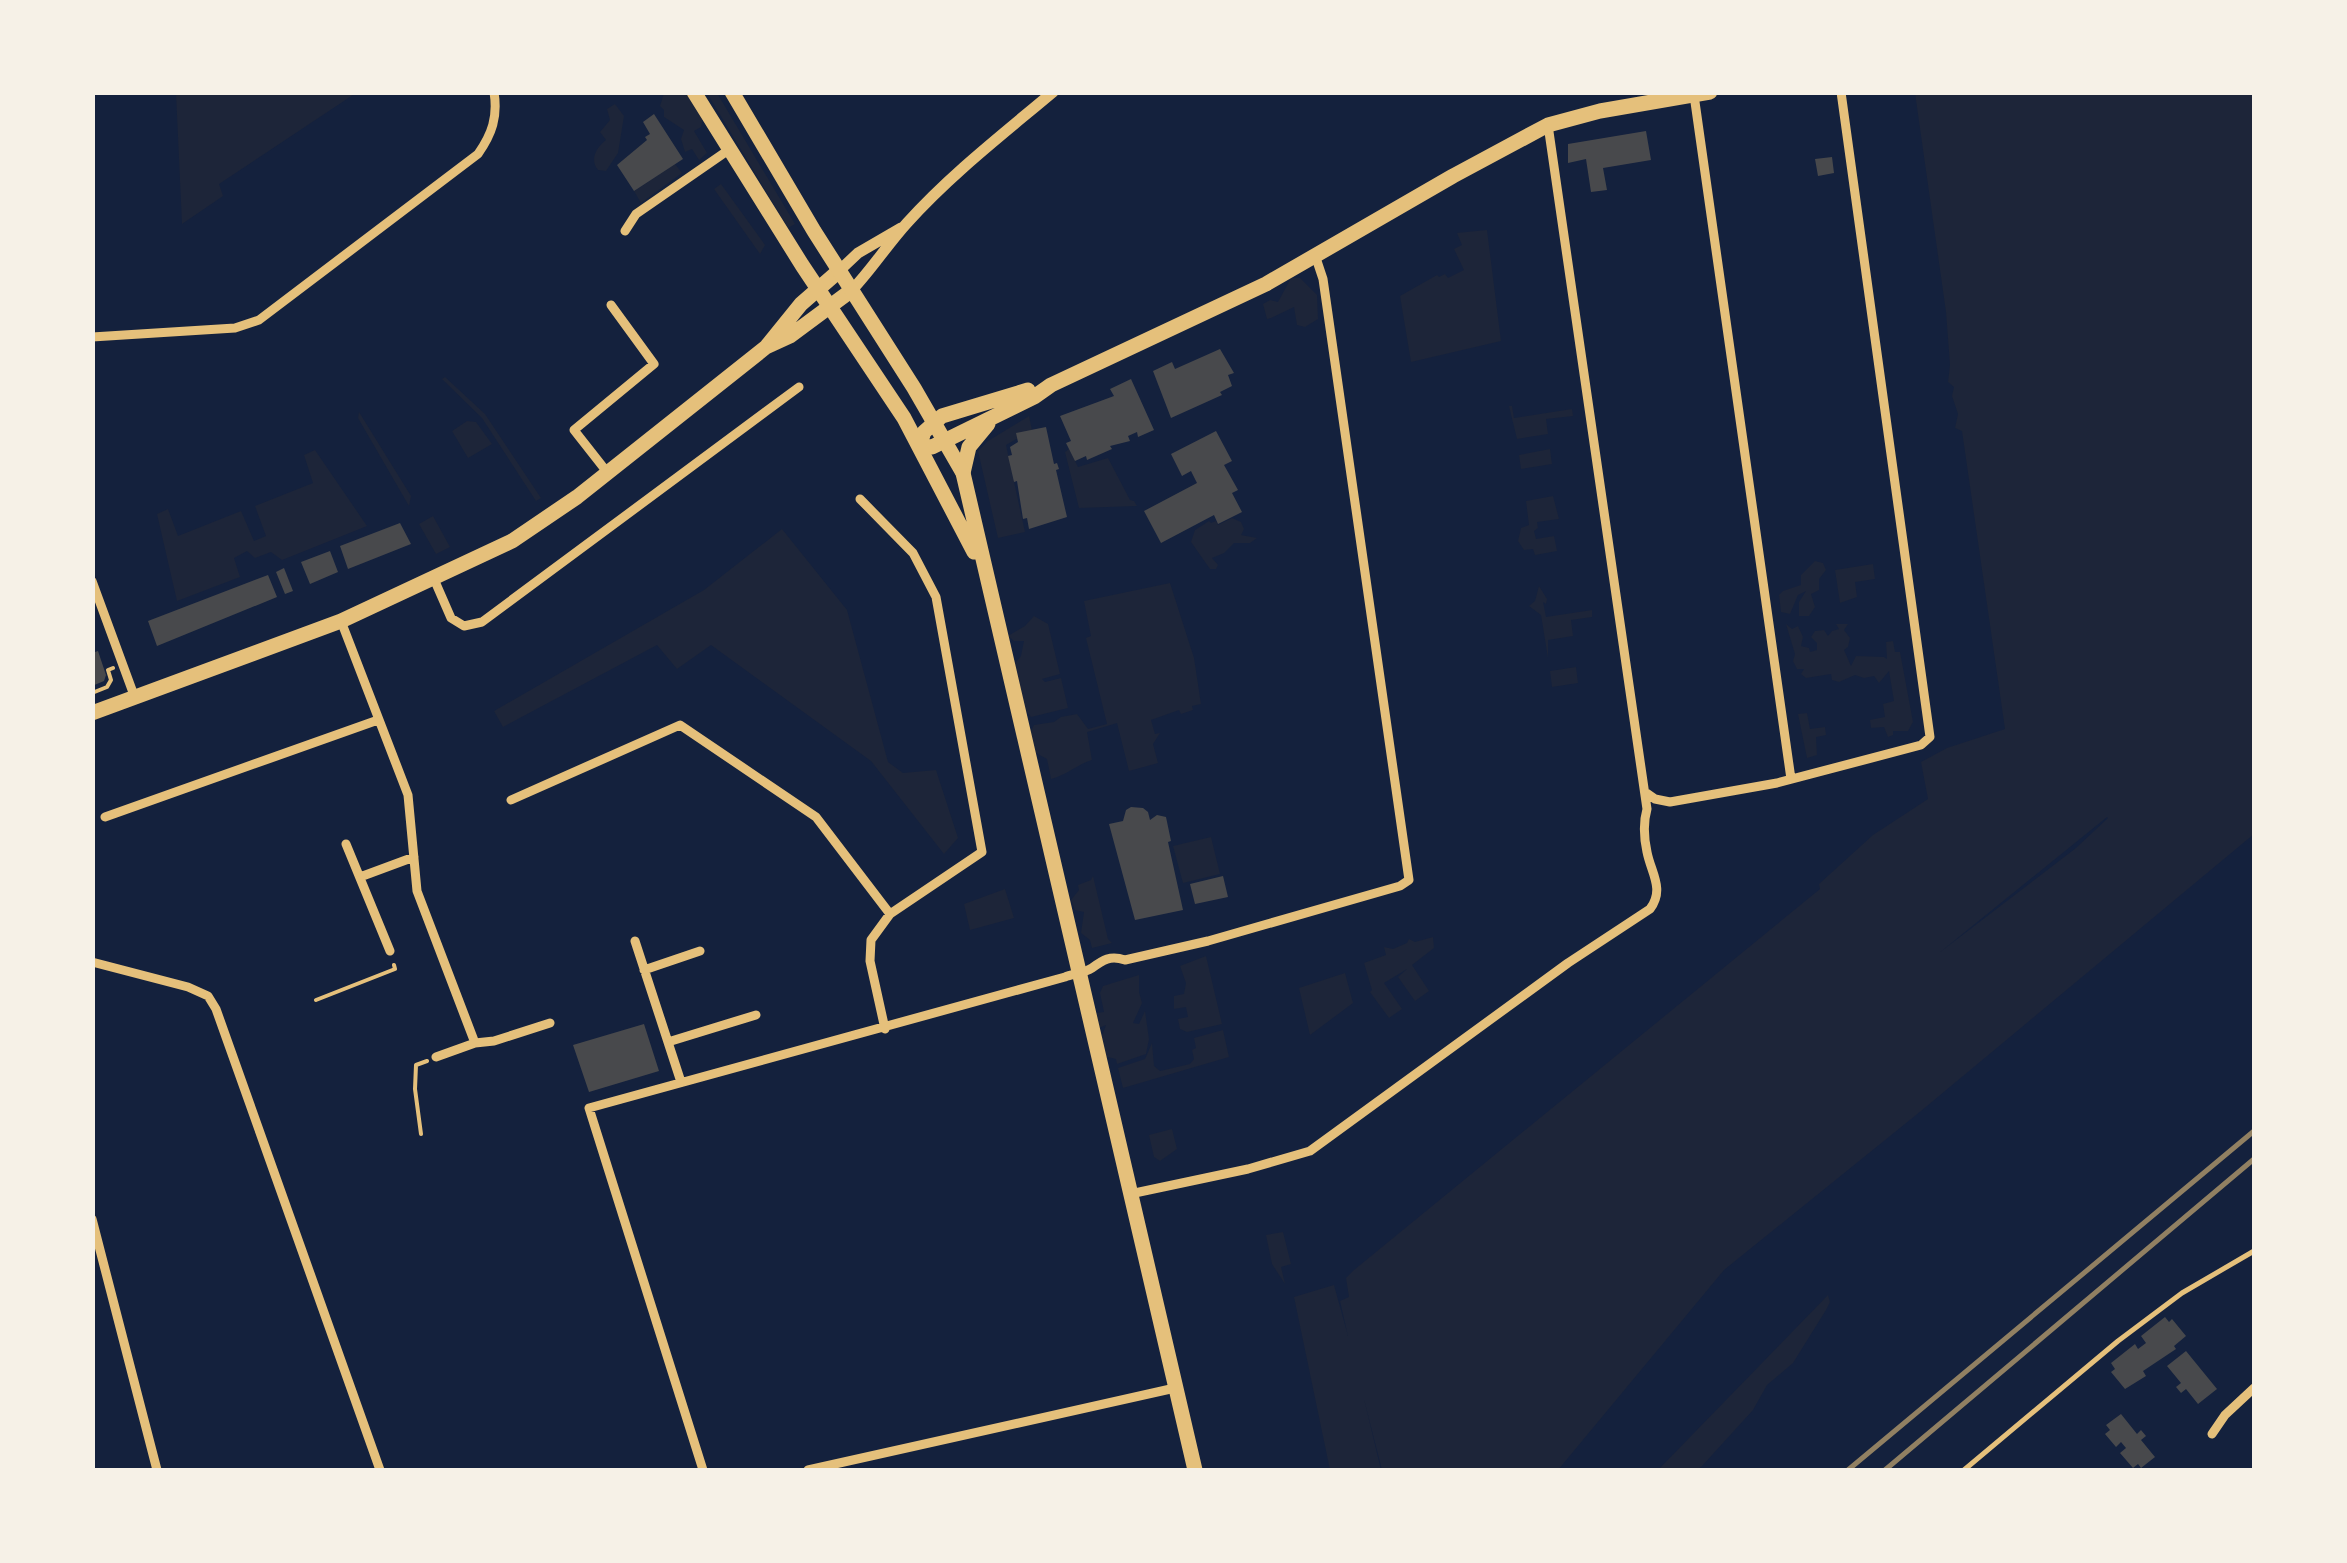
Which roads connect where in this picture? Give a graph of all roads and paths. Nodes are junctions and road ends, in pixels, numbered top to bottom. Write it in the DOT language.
graph roads {
  1 [pos="494,92"];
  2 [pos="694,92"];
  3 [pos="732,92"];
  4 [pos="1053,92"];
  5 [pos="1842,92"];
  6 [pos="1702,94"];
  7 [pos="1632,99"];
  8 [pos="1548,126"];
  9 [pos="730,149"];
  10 [pos="904,226"];
  11 [pos="626,230"];
  12 [pos="1316,258"];
  13 [pos="840,270"];
  14 [pos="818,289"];
  15 [pos="852,290"];
  16 [pos="611,305"];
  17 [pos="830,308"];
  18 [pos="92,338"];
  19 [pos="766,347"];
  20 [pos="1051,384"];
  21 [pos="800,387"];
  22 [pos="998,415"];
  23 [pos="934,421"];
  24 [pos="944,439"];
  25 [pos="920,445"];
  26 [pos="607,472"];
  27 [pos="963,474"];
  28 [pos="860,498"];
  29 [pos="983,568"];
  30 [pos="434,579"];
  31 [pos="92,580"];
  32 [pos="341,620"];
  33 [pos="112,668"];
  34 [pos="92,693"];
  35 [pos="135,698"];
  36 [pos="92,713"];
  37 [pos="378,720"];
  38 [pos="1792,779"];
  39 [pos="1645,792"];
  40 [pos="511,800"];
  41 [pos="104,818"];
  42 [pos="346,844"];
  43 [pos="414,857"];
  44 [pos="360,878"];
  45 [pos="890,914"];
  46 [pos="635,941"];
  47 [pos="390,951"];
  48 [pos="700,952"];
  49 [pos="92,962"];
  50 [pos="644,970"];
  51 [pos="1078,973"];
  52 [pos="316,1000"];
  53 [pos="756,1015"];
  54 [pos="550,1023"];
  55 [pos="885,1029"];
  56 [pos="668,1042"];
  57 [pos="476,1043"];
  58 [pos="436,1058"];
  59 [pos="681,1082"];
  60 [pos="421,1134"];
  61 [pos="1130,1194"];
  62 [pos="92,1219"];
  63 [pos="2254,1252"];
  64 [pos="1175,1388"];
  65 [pos="2254,1388"];
  66 [pos="2212,1434"];
  67 [pos="157,1470"];
  68 [pos="380,1470"];
  69 [pos="703,1470"];
  70 [pos="808,1470"];
  71 [pos="1195,1470"];
  72 [pos="1964,1470"];
  1 -- 18 [label="street"];
  2 -- 9 [label="main road"];
  3 -- 13 [label="main road"];
  4 -- 10 [label="street"];
  5 -- 38 [label="street"];
  6 -- 7 [label="main road"];
  6 -- 38 [label="street"];
  7 -- 8 [label="main road"];
  8 -- 12 [label="main road"];
  8 -- 39 [label="street"];
  9 -- 11 [label="street"];
  9 -- 14 [label="main road"];
  10 -- 13 [label="street"];
  10 -- 15 [label="street"];
  12 -- 20 [label="main road"];
  12 -- 51 [label="street"];
  13 -- 14 [label="main road"];
  13 -- 15 [label="main road"];
  14 -- 17 [label="main road"];
  14 -- 19 [label="main road"];
  15 -- 17 [label="main road"];
  15 -- 23 [label="main road"];
  16 -- 26 [label="street"];
  17 -- 19 [label="main road"];
  17 -- 25 [label="main road"];
  19 -- 26 [label="main road"];
  20 -- 22 [label="main road"];
  20 -- 23 [label="main road"];
  21 -- 30 [label="street"];
  22 -- 24 [label="main road"];
  22 -- 27 [label="main road"];
  23 -- 24 [label="main road"];
  23 -- 25 [label="main road"];
  24 -- 25 [label="main road"];
  24 -- 27 [label="main road"];
  25 -- 29 [label="main road"];
  26 -- 30 [label="main road"];
  27 -- 29 [label="main road"];
  28 -- 45 [label="street"];
  29 -- 51 [label="main road"];
  30 -- 32 [label="main road"];
  31 -- 35 [label="street"];
  32 -- 35 [label="main road"];
  32 -- 37 [label="street"];
  33 -- 34 [label="path"];
  35 -- 36 [label="main road"];
  37 -- 41 [label="street"];
  37 -- 43 [label="street"];
  38 -- 39 [label="street"];
  39 -- 61 [label="street"];
  40 -- 45 [label="street"];
  42 -- 44 [label="street"];
  43 -- 44 [label="street"];
  43 -- 57 [label="street"];
  44 -- 47 [label="street"];
  45 -- 55 [label="street"];
  46 -- 50 [label="street"];
  47 -- 52 [label="path"];
  48 -- 50 [label="street"];
  49 -- 68 [label="street"];
  50 -- 56 [label="street"];
  51 -- 55 [label="street"];
  51 -- 61 [label="main road"];
  53 -- 56 [label="street"];
  54 -- 57 [label="street"];
  55 -- 59 [label="street"];
  56 -- 59 [label="street"];
  57 -- 58 [label="street"];
  58 -- 60 [label="path"];
  59 -- 69 [label="street"];
  61 -- 64 [label="main road"];
  62 -- 67 [label="street"];
  63 -- 72 [label="lane"];
  64 -- 70 [label="street"];
  64 -- 71 [label="main road"];
  65 -- 66 [label="street"];
}
